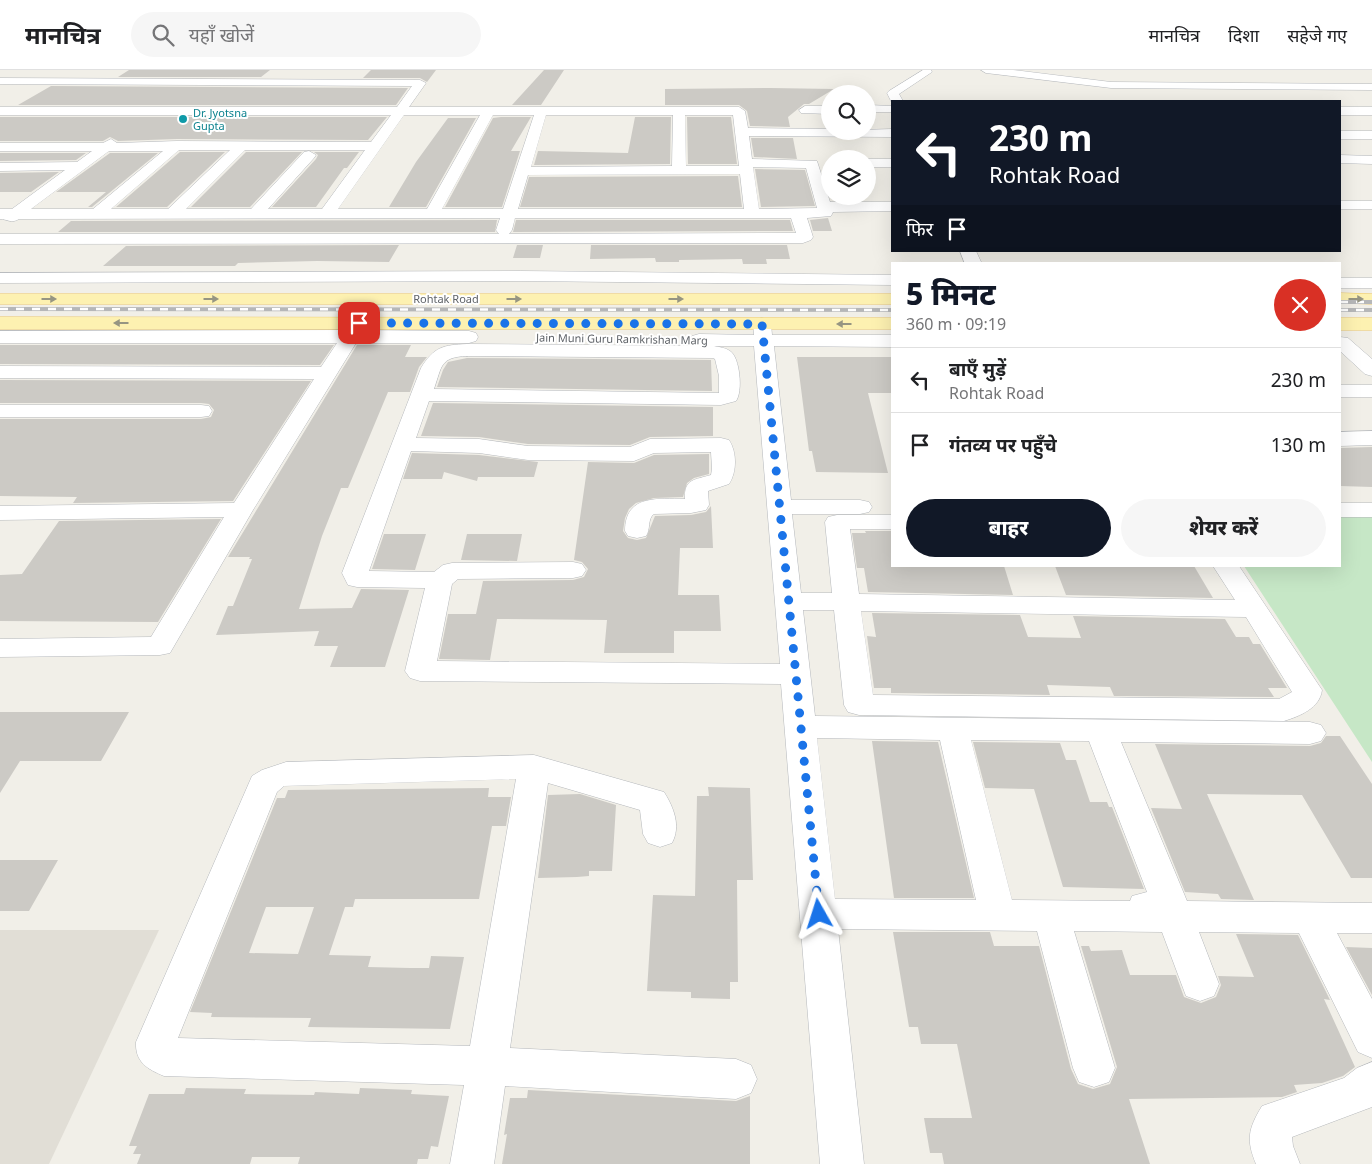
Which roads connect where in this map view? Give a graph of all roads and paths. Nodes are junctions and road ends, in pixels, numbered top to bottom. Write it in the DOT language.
graph roads {
  1 [pos="31,70"];
  2 [pos="206,70"];
  3 [pos="986,70"];
  4 [pos="926,72"];
  5 [pos="1330,74"];
  6 [pos="192,81"];
  7 [pos="4,83"];
  8 [pos="1098,84"];
  9 [pos="1351,87"];
  10 [pos="1372,87"];
  11 [pos="412,94"];
  12 [pos="362,95"];
  13 [pos="1105,99"];
  14 [pos="1372,99"];
  15 [pos="896,100"];
  16 [pos="876,109"];
  17 [pos="891,109"];
  18 [pos="805,110"];
  19 [pos="821,110"];
  20 [pos="400,111"];
  21 [pos="1341,111"];
  22 [pos="0,112"];
  23 [pos="151,112"];
  24 [pos="488,112"];
  25 [pos="541,112"];
  26 [pos="679,112"];
  27 [pos="1372,112"];
  28 [pos="876,121"];
  29 [pos="891,121"];
  30 [pos="821,122"];
  31 [pos="137,123"];
  32 [pos="741,126"];
  33 [pos="891,133"];
  34 [pos="123,134"];
  35 [pos="1341,135"];
  36 [pos="1372,135"];
  37 [pos="177,145"];
  38 [pos="108,146"];
  39 [pos="242,146"];
  40 [pos="375,146"];
  41 [pos="6,147"];
  42 [pos="0,154"];
  43 [pos="309,155"];
  44 [pos="1341,159"];
  45 [pos="1372,160"];
  46 [pos="876,163"];
  47 [pos="891,163"];
  48 [pos="812,164"];
  49 [pos="821,164"];
  50 [pos="80,166"];
  51 [pos="0,167"];
  52 [pos="746,167"];
  53 [pos="522,171"];
  54 [pos="589,171"];
  55 [pos="679,171"];
  56 [pos="1341,205"];
  57 [pos="1372,205"];
  58 [pos="825,207"];
  59 [pos="891,207"];
  60 [pos="257,212"];
  61 [pos="328,212"];
  62 [pos="433,212"];
  63 [pos="98,213"];
  64 [pos="173,213"];
  65 [pos="509,213"];
  66 [pos="580,213"];
  67 [pos="8,214"];
  68 [pos="752,214"];
  69 [pos="798,214"];
  70 [pos="0,225"];
  71 [pos="502,238"];
  72 [pos="0,239"];
  73 [pos="800,258"];
  74 [pos="491,263"];
  75 [pos="0,278"];
  76 [pos="891,280"];
  77 [pos="1341,283"];
  78 [pos="1372,283"];
  79 [pos="1341,298"];
  80 [pos="0,299"];
  81 [pos="477,299"];
  82 [pos="807,299"];
  83 [pos="891,299"];
  84 [pos="1372,299"];
  85 [pos="0,323"];
  86 [pos="891,324"];
  87 [pos="1372,324"];
  88 [pos="763,332"];
  89 [pos="351,336"];
  90 [pos="1341,336"];
  91 [pos="1341,336"];
  92 [pos="0,337"];
  93 [pos="448,337"];
  94 [pos="1341,337"];
  95 [pos="891,341"];
  96 [pos="1372,342"];
  97 [pos="438,356"];
  98 [pos="1372,370"];
  99 [pos="0,372"];
  100 [pos="327,373"];
  101 [pos="1341,391"];
  102 [pos="1372,391"];
  103 [pos="421,396"];
  104 [pos="0,411"];
  105 [pos="201,411"];
  106 [pos="1372,438"];
  107 [pos="1341,439"];
  108 [pos="403,444"];
  109 [pos="779,507"];
  110 [pos="891,507"];
  111 [pos="242,510"];
  112 [pos="1341,510"];
  113 [pos="1372,510"];
  114 [pos="0,513"];
  115 [pos="891,522"];
  116 [pos="637,531"];
  117 [pos="1227,567"];
  118 [pos="573,570"];
  119 [pos="439,584"];
  120 [pos="788,601"];
  121 [pos="846,603"];
  122 [pos="1254,609"];
  123 [pos="0,648"];
  124 [pos="795,674"];
  125 [pos="800,727"];
  126 [pos="953,729"];
  127 [pos="1101,731"];
  128 [pos="1310,733"];
  129 [pos="534,767"];
  130 [pos="660,834"];
  131 [pos="899,904"];
  132 [pos="995,904"];
  133 [pos="819,914"];
  134 [pos="1051,916"];
  135 [pos="1174,917"];
  136 [pos="1310,917"];
  137 [pos="1372,918"];
  138 [pos="1200,984"];
  139 [pos="1372,1039"];
  140 [pos="488,1066"];
  141 [pos="1094,1068"];
  142 [pos="736,1079"];
  143 [pos="1372,1082"];
  144 [pos="472,1164"];
  145 [pos="842,1164"];
  146 [pos="1278,1164"];
  1 -- 7 [label="street"];
  2 -- 6 [label="street"];
  3 -- 8 [label="street"];
  4 -- 15 [label="street"];
  5 -- 9 [label="street"];
  6 -- 7 [label="street"];
  6 -- 11 [label="street"];
  6 -- 23 [label="street"];
  8 -- 9 [label="street"];
  8 -- 13 [label="street"];
  9 -- 10 [label="street"];
  9 -- 14 [label="street"];
  11 -- 12 [label="street"];
  11 -- 20 [label="street"];
  16 -- 17 [label="street"];
  18 -- 19 [label="street"];
  20 -- 23 [label="street"];
  20 -- 24 [label="street"];
  20 -- 40 [label="street"];
  21 -- 27 [label="street"];
  22 -- 23 [label="street"];
  23 -- 31 [label="street"];
  24 -- 25 [label="street"];
  24 -- 62 [label="street"];
  25 -- 26 [label="street"];
  25 -- 53 [label="street"];
  26 -- 32 [label="street"];
  26 -- 55 [label="street"];
  28 -- 29 [label="street"];
  30 -- 32 [label="street"];
  32 -- 33 [label="street"];
  32 -- 52 [label="street"];
  34 -- 38 [label="street"];
  35 -- 36 [label="street"];
  37 -- 38 [label="street"];
  37 -- 39 [label="street"];
  37 -- 63 [label="street"];
  38 -- 41 [label="street"];
  38 -- 50 [label="street"];
  39 -- 40 [label="street"];
  39 -- 64 [label="street"];
  40 -- 61 [label="street"];
  41 -- 42 [label="street"];
  43 -- 60 [label="street"];
  44 -- 45 [label="street"];
  46 -- 47 [label="street"];
  48 -- 49 [label="street"];
  48 -- 52 [label="street"];
  48 -- 58 [label="street"];
  50 -- 51 [label="street"];
  50 -- 67 [label="street"];
  52 -- 55 [label="street"];
  52 -- 68 [label="street"];
  53 -- 54 [label="street"];
  53 -- 65 [label="street"];
  54 -- 55 [label="street"];
  54 -- 66 [label="street"];
  56 -- 57 [label="street"];
  58 -- 59 [label="street"];
  58 -- 69 [label="street"];
  60 -- 61 [label="street"];
  60 -- 64 [label="street"];
  61 -- 62 [label="street"];
  62 -- 65 [label="street"];
  63 -- 64 [label="street"];
  63 -- 67 [label="street"];
  65 -- 66 [label="street"];
  65 -- 71 [label="street"];
  66 -- 68 [label="street"];
  67 -- 70 [label="street"];
  68 -- 69 [label="street"];
  69 -- 73 [label="street"];
  71 -- 72 [label="street"];
  71 -- 73 [label="street"];
  71 -- 74 [label="street"];
  73 -- 74 [label="street"];
  73 -- 76 [label="street"];
  73 -- 82 [label="street"];
  74 -- 75 [label="street"];
  74 -- 81 [label="street"];
  77 -- 78 [label="street"];
  79 -- 84 [label="main road, one-way"];
  80 -- 81 [label="main road, Rohtak Road, one-way"];
  81 -- 82 [label="main road, Rohtak Road, one-way"];
  82 -- 83 [label="main road, Rohtak Road"];
  88 -- 85 [label="main road, Rohtak Road, one-way"];
  86 -- 88 [label="main road, Rohtak Road, one-way"];
  87 -- 90 [label="main road"];
  88 -- 93 [label="street, Jain Muni Guru Ramkrishan Marg"];
  88 -- 95 [label="street, Jain Muni Guru Ramkrishan Marg"];
  88 -- 109 [label="street"];
  89 -- 92 [label="street, Jain Muni Guru Ramkrishan Marg"];
  89 -- 93 [label="street, Jain Muni Guru Ramkrishan Marg"];
  89 -- 100 [label="street"];
  91 -- 96 [label="street"];
  93 -- 97 [label="street"];
  94 -- 98 [label="street"];
  97 -- 103 [label="street"];
  97 -- 103 [label="street"];
  99 -- 100 [label="street"];
  100 -- 111 [label="street"];
  101 -- 102 [label="street"];
  103 -- 108 [label="street"];
  104 -- 105 [label="street"];
  106 -- 107 [label="street"];
  108 -- 116 [label="street"];
  108 -- 119 [label="street"];
  109 -- 110 [label="street"];
  109 -- 120 [label="street"];
  111 -- 114 [label="street"];
  111 -- 123 [label="street"];
  112 -- 113 [label="street"];
  115 -- 121 [label="street"];
  117 -- 122 [label="street"];
  118 -- 119 [label="street"];
  119 -- 124 [label="street"];
  120 -- 121 [label="street"];
  120 -- 124 [label="street"];
  121 -- 122 [label="street"];
  121 -- 122 [label="street"];
  124 -- 125 [label="street"];
  125 -- 126 [label="street"];
  125 -- 133 [label="street"];
  126 -- 127 [label="street"];
  126 -- 132 [label="street"];
  127 -- 128 [label="street"];
  127 -- 132 [label="street"];
  129 -- 130 [label="street"];
  129 -- 140 [label="street"];
  129 -- 140 [label="street"];
  131 -- 132 [label="street"];
  133 -- 134 [label="street"];
  133 -- 145 [label="street"];
  134 -- 135 [label="street"];
  134 -- 141 [label="street"];
  135 -- 136 [label="street"];
  135 -- 138 [label="street"];
  136 -- 137 [label="street"];
  136 -- 139 [label="street"];
  140 -- 142 [label="street"];
  140 -- 144 [label="street"];
  143 -- 146 [label="street"];
}
